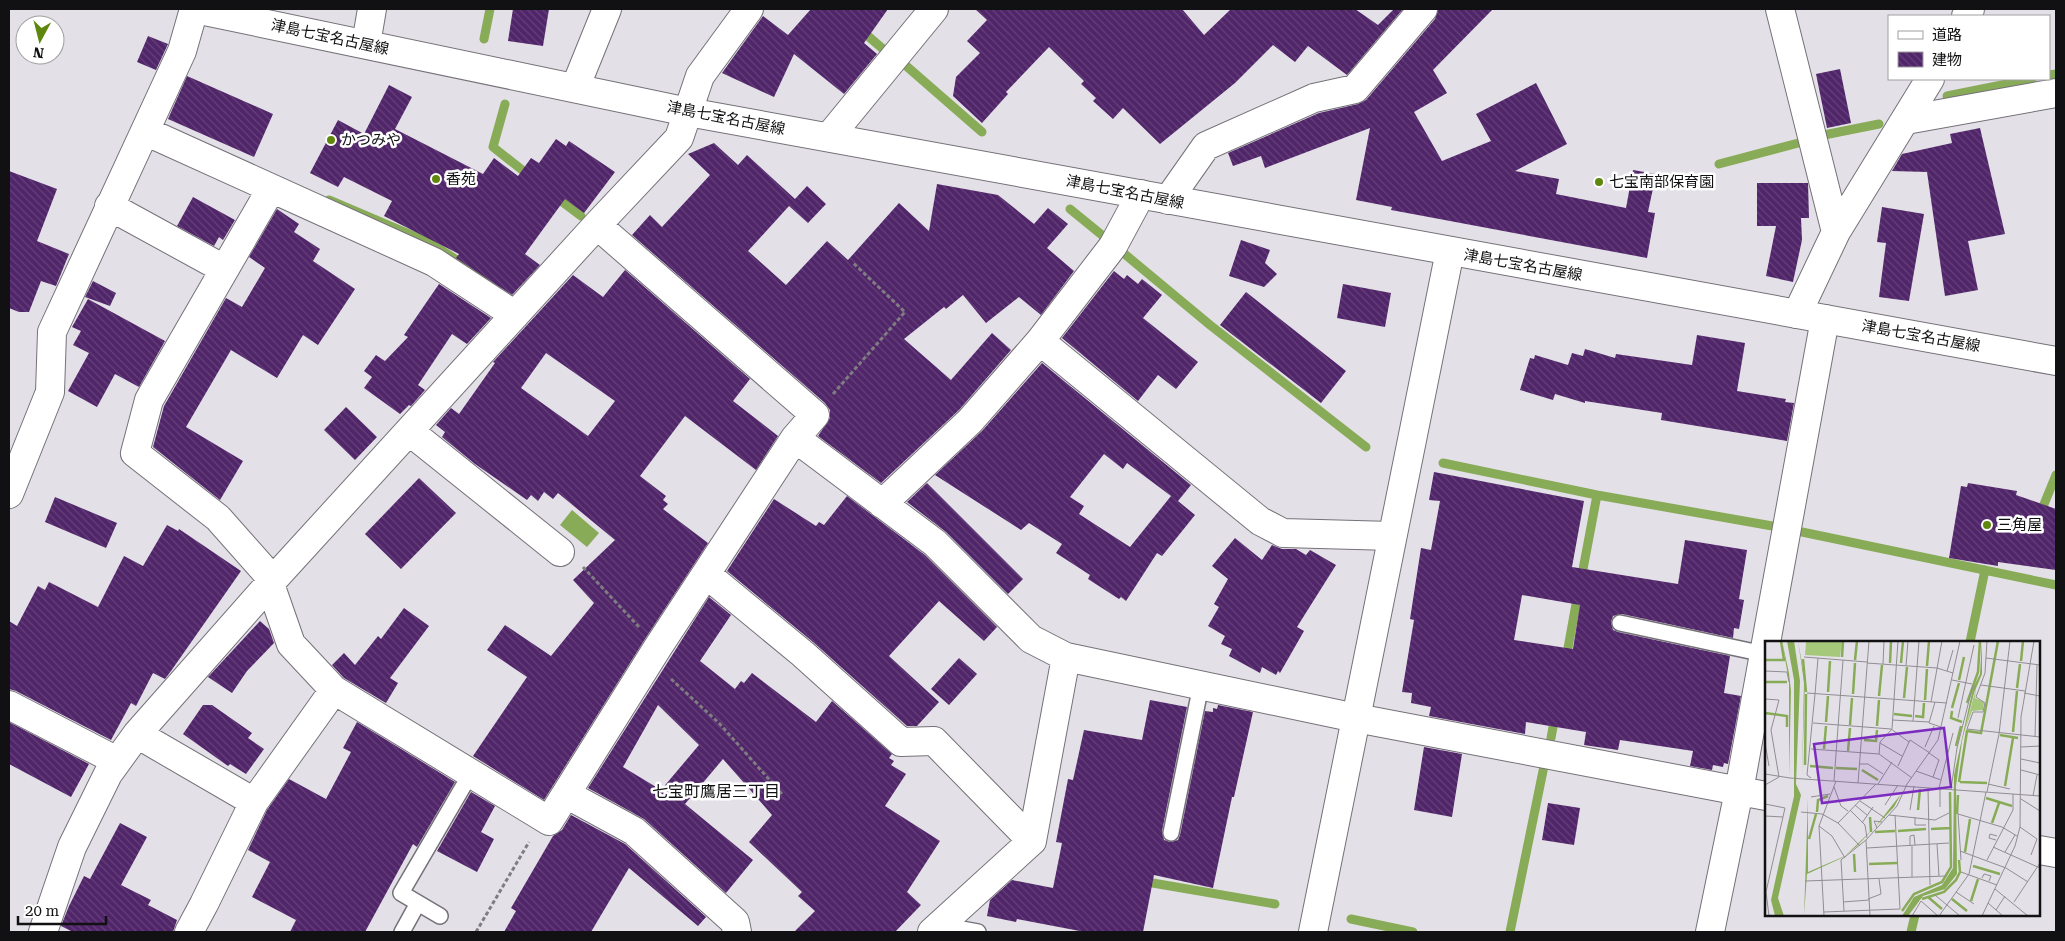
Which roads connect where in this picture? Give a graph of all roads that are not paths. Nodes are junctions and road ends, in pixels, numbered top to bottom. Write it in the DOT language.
graph roads {
  1 [pos="195,9"];
  2 [pos="372,9"];
  3 [pos="607,9"];
  4 [pos="749,9"];
  5 [pos="934,9"];
  6 [pos="1423,9"];
  7 [pos="1780,9"];
  8 [pos="366,44"];
  9 [pos="1929,80"];
  10 [pos="575,88"];
  11 [pos="2056,92"];
  12 [pos="688,112"];
  13 [pos="1906,120"];
  14 [pos="144,132"];
  15 [pos="829,137"];
  16 [pos="271,189"];
  17 [pos="1141,194"];
  18 [pos="1168,200"];
  19 [pos="109,206"];
  20 [pos="597,226"];
  21 [pos="1836,232"];
  22 [pos="1450,251"];
  23 [pos="224,269"];
  24 [pos="1797,314"];
  25 [pos="515,315"];
  26 [pos="1825,319"];
  27 [pos="1040,341"];
  28 [pos="2056,361"];
  29 [pos="409,431"];
  30 [pos="795,438"];
  31 [pos="9,494"];
  32 [pos="882,504"];
  33 [pos="1392,536"];
  34 [pos="560,552"];
  35 [pos="706,574"];
  36 [pos="271,582"];
  37 [pos="1620,623"];
  38 [pos="1766,641"];
  39 [pos="1765,649"];
  40 [pos="1764,654"];
  41 [pos="1066,657"];
  42 [pos="1201,685"];
  43 [pos="334,690"];
  44 [pos="9,706"];
  45 [pos="1356,718"];
  46 [pos="137,734"];
  47 [pos="117,761"];
  48 [pos="471,773"];
  49 [pos="1739,791"];
  50 [pos="566,794"];
  51 [pos="1765,796"];
  52 [pos="254,802"];
  53 [pos="1171,833"];
  54 [pos="1032,840"];
  55 [pos="2040,850"];
  56 [pos="2056,853"];
  57 [pos="418,903"];
  58 [pos="440,916"];
  59 [pos="936,928"];
  60 [pos="43,932"];
  61 [pos="188,932"];
  62 [pos="402,932"];
  63 [pos="737,932"];
  64 [pos="978,932"];
  65 [pos="1313,932"];
  66 [pos="1710,932"];
  1 -- 8 [label="street, 津島七宝名古屋線"];
  1 -- 14 [label="street"];
  2 -- 8 [label="street"];
  3 -- 10 [label="street"];
  4 -- 12 [label="street"];
  5 -- 15 [label="street"];
  6 -- 18 [label="street"];
  7 -- 21 [label="street"];
  8 -- 10 [label="street, 津島七宝名古屋線"];
  9 -- 13 [label="street"];
  10 -- 12 [label="street, 津島七宝名古屋線"];
  11 -- 13 [label="street"];
  12 -- 15 [label="street, 津島七宝名古屋線"];
  12 -- 20 [label="street"];
  13 -- 21 [label="street"];
  14 -- 16 [label="street"];
  14 -- 19 [label="street"];
  15 -- 17 [label="street, 津島七宝名古屋線"];
  16 -- 23 [label="street"];
  16 -- 25 [label="street"];
  17 -- 18 [label="street, 津島七宝名古屋線"];
  17 -- 27 [label="street"];
  18 -- 22 [label="street, 津島七宝名古屋線"];
  19 -- 23 [label="street"];
  19 -- 31 [label="street"];
  20 -- 25 [label="street"];
  20 -- 30 [label="street"];
  21 -- 24 [label="street"];
  22 -- 24 [label="street, 津島七宝名古屋線"];
  22 -- 33 [label="street"];
  23 -- 36 [label="street"];
  24 -- 26 [label="street, 津島七宝名古屋線"];
  25 -- 29 [label="street"];
  26 -- 28 [label="street, 津島七宝名古屋線"];
  26 -- 38 [label="street"];
  27 -- 32 [label="street"];
  27 -- 33 [label="street"];
  29 -- 34 [label="street"];
  29 -- 36 [label="street"];
  30 -- 32 [label="street"];
  30 -- 35 [label="street"];
  32 -- 41 [label="street"];
  33 -- 45 [label="street"];
  35 -- 50 [label="street"];
  35 -- 54 [label="street"];
  36 -- 43 [label="street"];
  36 -- 46 [label="street"];
  37 -- 40 [label="lane"];
  39 -- 40 [label="street"];
  40 -- 49 [label="street"];
  41 -- 42 [label="street"];
  41 -- 54 [label="street"];
  42 -- 45 [label="street"];
  42 -- 53 [label="lane"];
  43 -- 48 [label="street"];
  43 -- 52 [label="street"];
  44 -- 47 [label="street"];
  45 -- 49 [label="street"];
  45 -- 65 [label="street"];
  46 -- 47 [label="street"];
  46 -- 52 [label="street"];
  47 -- 60 [label="street"];
  48 -- 50 [label="street"];
  48 -- 57 [label="lane"];
  49 -- 51 [label="street"];
  49 -- 66 [label="street"];
  50 -- 63 [label="street"];
  52 -- 61 [label="street"];
  54 -- 59 [label="street"];
  55 -- 56 [label="street"];
  57 -- 58 [label="lane"];
  57 -- 62 [label="lane"];
  59 -- 64 [label="lane"];
}
